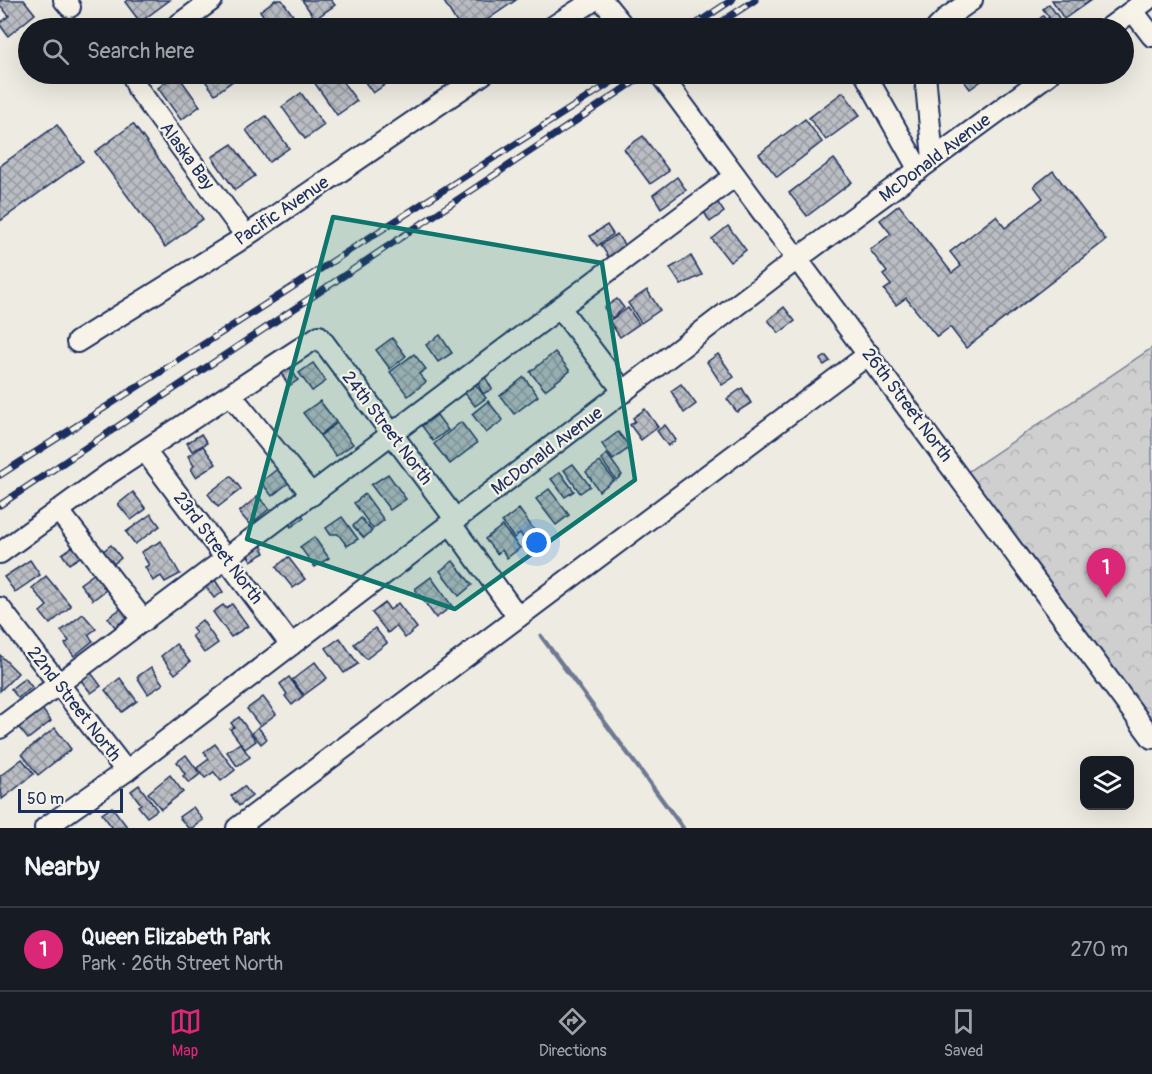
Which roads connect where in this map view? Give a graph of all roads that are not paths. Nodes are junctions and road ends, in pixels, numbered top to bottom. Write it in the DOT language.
graph roads {
  1 [pos="212,0"];
  2 [pos="594,0"];
  3 [pos="602,0"];
  4 [pos="972,0"];
  5 [pos="1138,4"];
  6 [pos="188,18"];
  7 [pos="566,18"];
  8 [pos="617,18"];
  9 [pos="946,18"];
  10 [pos="1121,18"];
  11 [pos="1152,36"];
  12 [pos="136,84"];
  13 [pos="468,84"];
  14 [pos="667,84"];
  15 [pos="872,84"];
  16 [pos="925,84"];
  17 [pos="1035,84"];
  18 [pos="926,165"];
  19 [pos="735,176"];
  20 [pos="246,236"];
  21 [pos="797,259"];
  22 [pos="560,308"];
  23 [pos="77,342"];
  24 [pos="869,354"];
  25 [pos="624,392"];
  26 [pos="231,395"];
  27 [pos="393,435"];
  28 [pos="145,452"];
  29 [pos="312,495"];
  30 [pos="58,510"];
  31 [pos="454,522"];
  32 [pos="0,553"];
  33 [pos="226,559"];
  34 [pos="0,608"];
  35 [pos="518,617"];
  36 [pos="144,621"];
  37 [pos="291,645"];
  38 [pos="59,684"];
  39 [pos="0,728"];
  40 [pos="1152,738"];
  41 [pos="126,771"];
  42 [pos="45,828"];
  43 [pos="237,828"];
  1 -- 6 [label="street"];
  2 -- 7 [label="street"];
  3 -- 8 [label="street"];
  4 -- 9 [label="street"];
  5 -- 10 [label="street"];
  5 -- 11 [label="street"];
  12 -- 20 [label="street, Alaska Bay"];
  13 -- 20 [label="street, Pacific Avenue"];
  14 -- 19 [label="street, 26th Street North"];
  15 -- 18 [label="street"];
  16 -- 18 [label="street"];
  17 -- 18 [label="street, McDonald Avenue"];
  18 -- 21 [label="street, McDonald Avenue"];
  19 -- 21 [label="street, 26th Street North"];
  19 -- 22 [label="street"];
  20 -- 23 [label="street, Pacific Avenue"];
  21 -- 24 [label="street, 26th Street North"];
  21 -- 25 [label="street, McDonald Avenue"];
  22 -- 25 [label="street"];
  22 -- 27 [label="street"];
  24 -- 35 [label="street"];
  24 -- 40 [label="street, 26th Street North"];
  25 -- 31 [label="street, McDonald Avenue"];
  26 -- 27 [label="street, 24th Street North"];
  26 -- 28 [label="street"];
  26 -- 29 [label="street"];
  27 -- 29 [label="street"];
  27 -- 31 [label="street, 24th Street North"];
  28 -- 30 [label="street"];
  28 -- 33 [label="street, 23rd Street North"];
  29 -- 33 [label="street"];
  30 -- 32 [label="street"];
  30 -- 36 [label="street"];
  31 -- 35 [label="street, 24th Street North"];
  31 -- 37 [label="street, McDonald Avenue"];
  33 -- 36 [label="street"];
  33 -- 37 [label="street, 23rd Street North"];
  34 -- 38 [label="street, 22nd Street North"];
  35 -- 43 [label="street"];
  36 -- 38 [label="street"];
  37 -- 41 [label="street, McDonald Avenue"];
  38 -- 39 [label="street"];
  38 -- 41 [label="street, 22nd Street North"];
  41 -- 42 [label="street, McDonald Avenue"];
}
